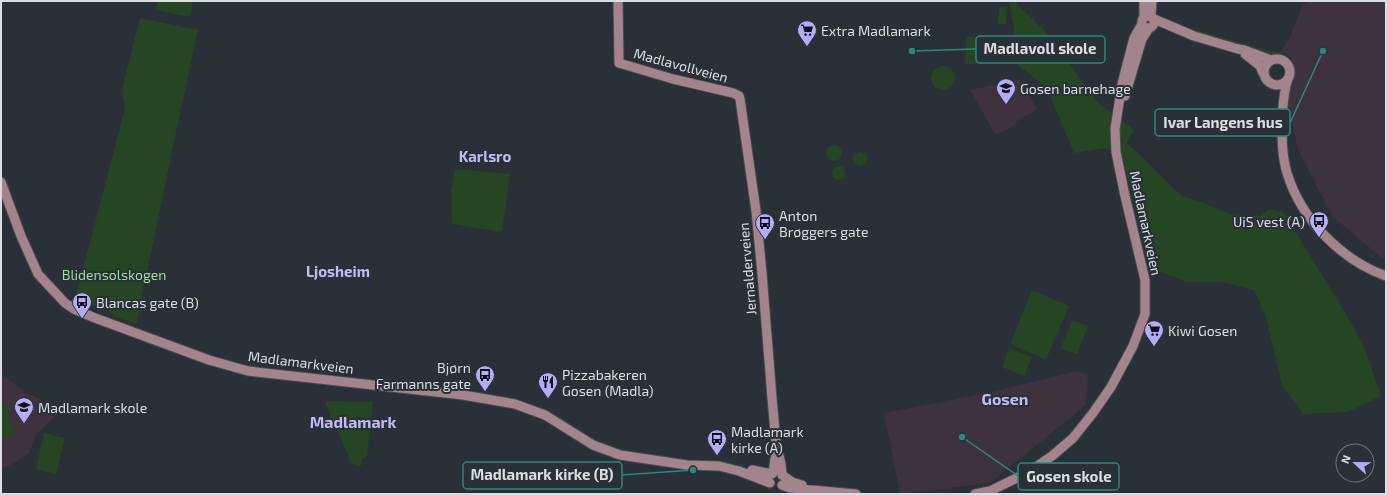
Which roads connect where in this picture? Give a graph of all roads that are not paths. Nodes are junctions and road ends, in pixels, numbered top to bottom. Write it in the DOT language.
graph roads {
  1 [pos="618,1"];
  2 [pos="1144,1"];
  3 [pos="1152,1"];
  4 [pos="1149,22"];
  5 [pos="1238,49"];
  6 [pos="1271,60"];
  7 [pos="1263,72"];
  8 [pos="1288,79"];
  9 [pos="1275,86"];
  10 [pos="736,94"];
  11 [pos="1283,113"];
  12 [pos="1,182"];
  13 [pos="1386,276"];
  14 [pos="776,476"];
  15 [pos="782,485"];
  16 [pos="817,490"];
  17 [pos="856,494"];
  18 [pos="975,494"];
  1 -- 10 [label="main road, Madlavollveien"];
  2 -- 4 [label="main road"];
  3 -- 4 [label="main road"];
  4 -- 5 [label="main road"];
  4 -- 18 [label="main road, Madlamarkveien"];
  5 -- 6 [label="main road"];
  5 -- 7 [label="main road"];
  6 -- 7 [label="main road"];
  6 -- 8 [label="main road"];
  7 -- 9 [label="main road"];
  8 -- 9 [label="main road"];
  8 -- 11 [label="main road"];
  9 -- 11 [label="main road"];
  10 -- 14 [label="main road, Jernalderveien"];
  11 -- 13 [label="main road"];
  12 -- 14 [label="main road, Madlamarkveien"];
  14 -- 15 [label="main road, Jernalderveien"];
  14 -- 16 [label="main road, Madlamarkveien"];
  15 -- 16 [label="main road, Madlamarkveien"];
  16 -- 17 [label="main road, Madlamarkveien"];
}
